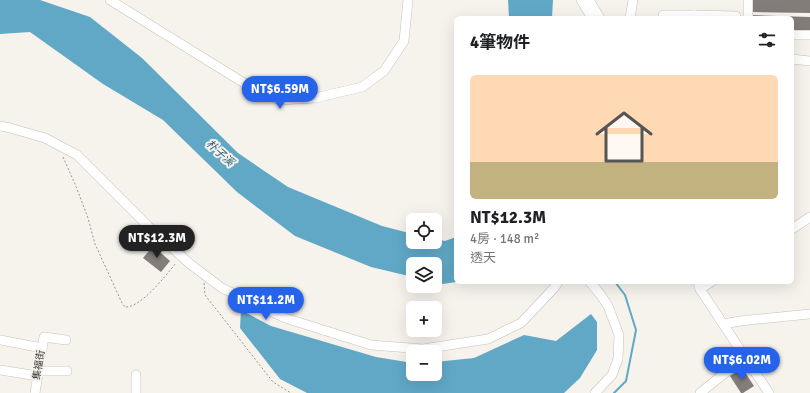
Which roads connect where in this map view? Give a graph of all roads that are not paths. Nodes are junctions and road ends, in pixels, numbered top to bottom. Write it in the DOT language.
graph roads {
  1 [pos="110,0"];
  2 [pos="408,0"];
  3 [pos="580,0"];
  4 [pos="589,0"];
  5 [pos="633,0"];
  6 [pos="748,0"];
  7 [pos="663,14"];
  8 [pos="591,16"];
  9 [pos="599,16"];
  10 [pos="630,16"];
  11 [pos="684,16"];
  12 [pos="748,16"];
  13 [pos="794,35"];
  14 [pos="810,35"];
  15 [pos="794,59"];
  16 [pos="810,61"];
  17 [pos="0,126"];
  18 [pos="810,217"];
  19 [pos="794,228"];
  20 [pos="557,284"];
  21 [pos="592,284"];
  22 [pos="699,285"];
  23 [pos="810,314"];
  24 [pos="723,324"];
  25 [pos="0,340"];
  26 [pos="66,340"];
  27 [pos="42,348"];
  28 [pos="745,357"];
  29 [pos="0,370"];
  30 [pos="67,371"];
  31 [pos="38,374"];
  32 [pos="136,375"];
  33 [pos="704,392"];
  34 [pos="35,393"];
  35 [pos="136,393"];
  36 [pos="595,393"];
  37 [pos="769,393"];
  1 -- 2 [label="street"];
  3 -- 8 [label="street"];
  4 -- 9 [label="street"];
  5 -- 10 [label="street"];
  6 -- 12 [label="street"];
  7 -- 11 [label="street"];
  13 -- 14 [label="street"];
  15 -- 16 [label="street"];
  17 -- 20 [label="street"];
  18 -- 19 [label="street"];
  21 -- 36 [label="street"];
  22 -- 24 [label="street"];
  23 -- 24 [label="street"];
  24 -- 28 [label="street"];
  25 -- 27 [label="street"];
  26 -- 27 [label="street, 集福街"];
  27 -- 31 [label="street, 集福街"];
  28 -- 33 [label="street"];
  28 -- 37 [label="street"];
  29 -- 31 [label="street"];
  30 -- 31 [label="street"];
  31 -- 34 [label="street, 集福街"];
  32 -- 35 [label="street"];
}
